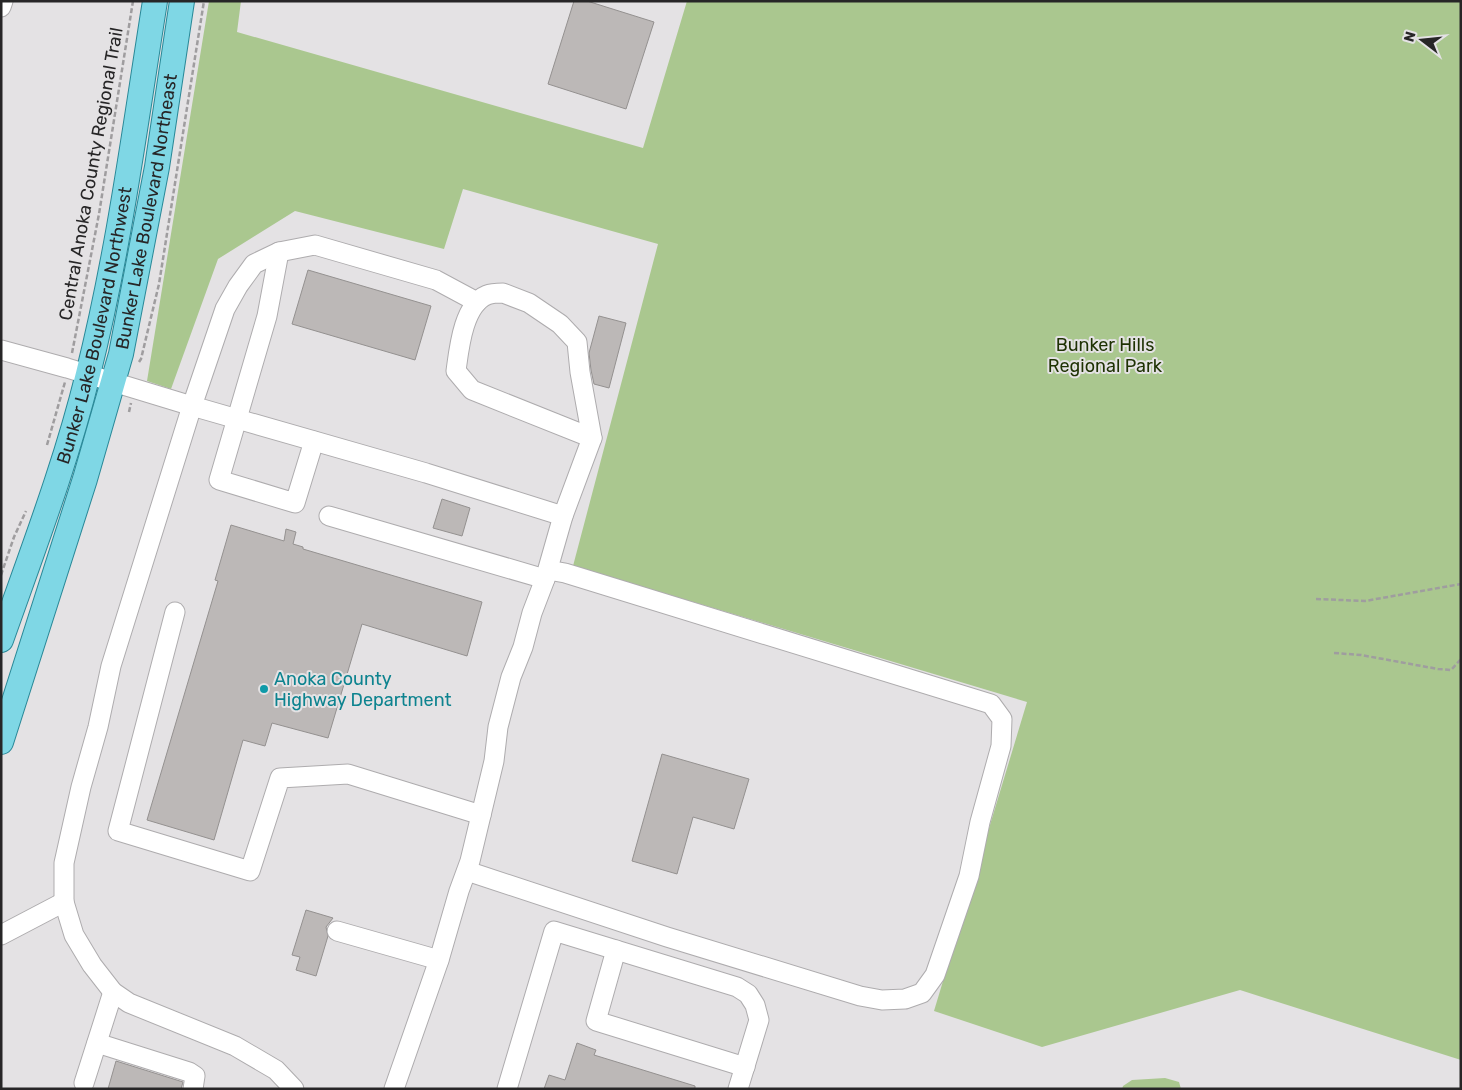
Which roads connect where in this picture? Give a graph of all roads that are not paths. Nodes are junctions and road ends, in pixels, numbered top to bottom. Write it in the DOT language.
graph roads {
  1 [pos="3,1"];
  2 [pos="155,1"];
  3 [pos="182,1"];
  4 [pos="1,7"];
  5 [pos="278,252"];
  6 [pos="477,302"];
  7 [pos="1,350"];
  8 [pos="88,374"];
  9 [pos="123,385"];
  10 [pos="192,406"];
  11 [pos="102,419"];
  12 [pos="236,419"];
  13 [pos="592,438"];
  14 [pos="314,441"];
  15 [pos="329,516"];
  16 [pos="563,516"];
  17 [pos="547,574"];
  18 [pos="175,612"];
  19 [pos="1,640"];
  20 [pos="1,742"];
  21 [pos="481,814"];
  22 [pos="467,871"];
  23 [pos="64,902"];
  24 [pos="337,931"];
  25 [pos="1,935"];
  26 [pos="616,950"];
  27 [pos="439,960"];
  28 [pos="113,992"];
  29 [pos="97,1043"];
  30 [pos="745,1067"];
  31 [pos="84,1083"];
  32 [pos="193,1089"];
  33 [pos="294,1089"];
  34 [pos="394,1089"];
  35 [pos="507,1089"];
  36 [pos="738,1089"];
  1 -- 4 [label="street"];
  2 -- 8 [label="main road, Bunker Lake Boulevard Northwest"];
  3 -- 9 [label="main road, Bunker Lake Boulevard Northeast"];
  5 -- 6 [label="street"];
  5 -- 10 [label="street"];
  5 -- 12 [label="street"];
  6 -- 13 [label="street"];
  6 -- 13 [label="street"];
  7 -- 8 [label="street"];
  8 -- 9 [label="street"];
  8 -- 19 [label="main road, Bunker Lake Boulevard Northwest"];
  9 -- 10 [label="street"];
  9 -- 11 [label="main road, Bunker Lake Boulevard Northeast"];
  10 -- 12 [label="street"];
  10 -- 23 [label="street"];
  11 -- 20 [label="main road, Bunker Lake Boulevard Northwest"];
  12 -- 14 [label="street"];
  12 -- 14 [label="street"];
  13 -- 16 [label="street"];
  14 -- 16 [label="street"];
  15 -- 17 [label="street"];
  16 -- 17 [label="street"];
  17 -- 21 [label="street"];
  17 -- 22 [label="street"];
  18 -- 21 [label="street"];
  21 -- 22 [label="street"];
  22 -- 27 [label="street"];
  23 -- 25 [label="street"];
  23 -- 28 [label="street"];
  24 -- 27 [label="street"];
  26 -- 30 [label="street"];
  26 -- 30 [label="street"];
  26 -- 35 [label="street"];
  27 -- 34 [label="street"];
  28 -- 29 [label="street"];
  28 -- 33 [label="street"];
  29 -- 31 [label="street"];
  29 -- 32 [label="street"];
  30 -- 36 [label="street"];
}
